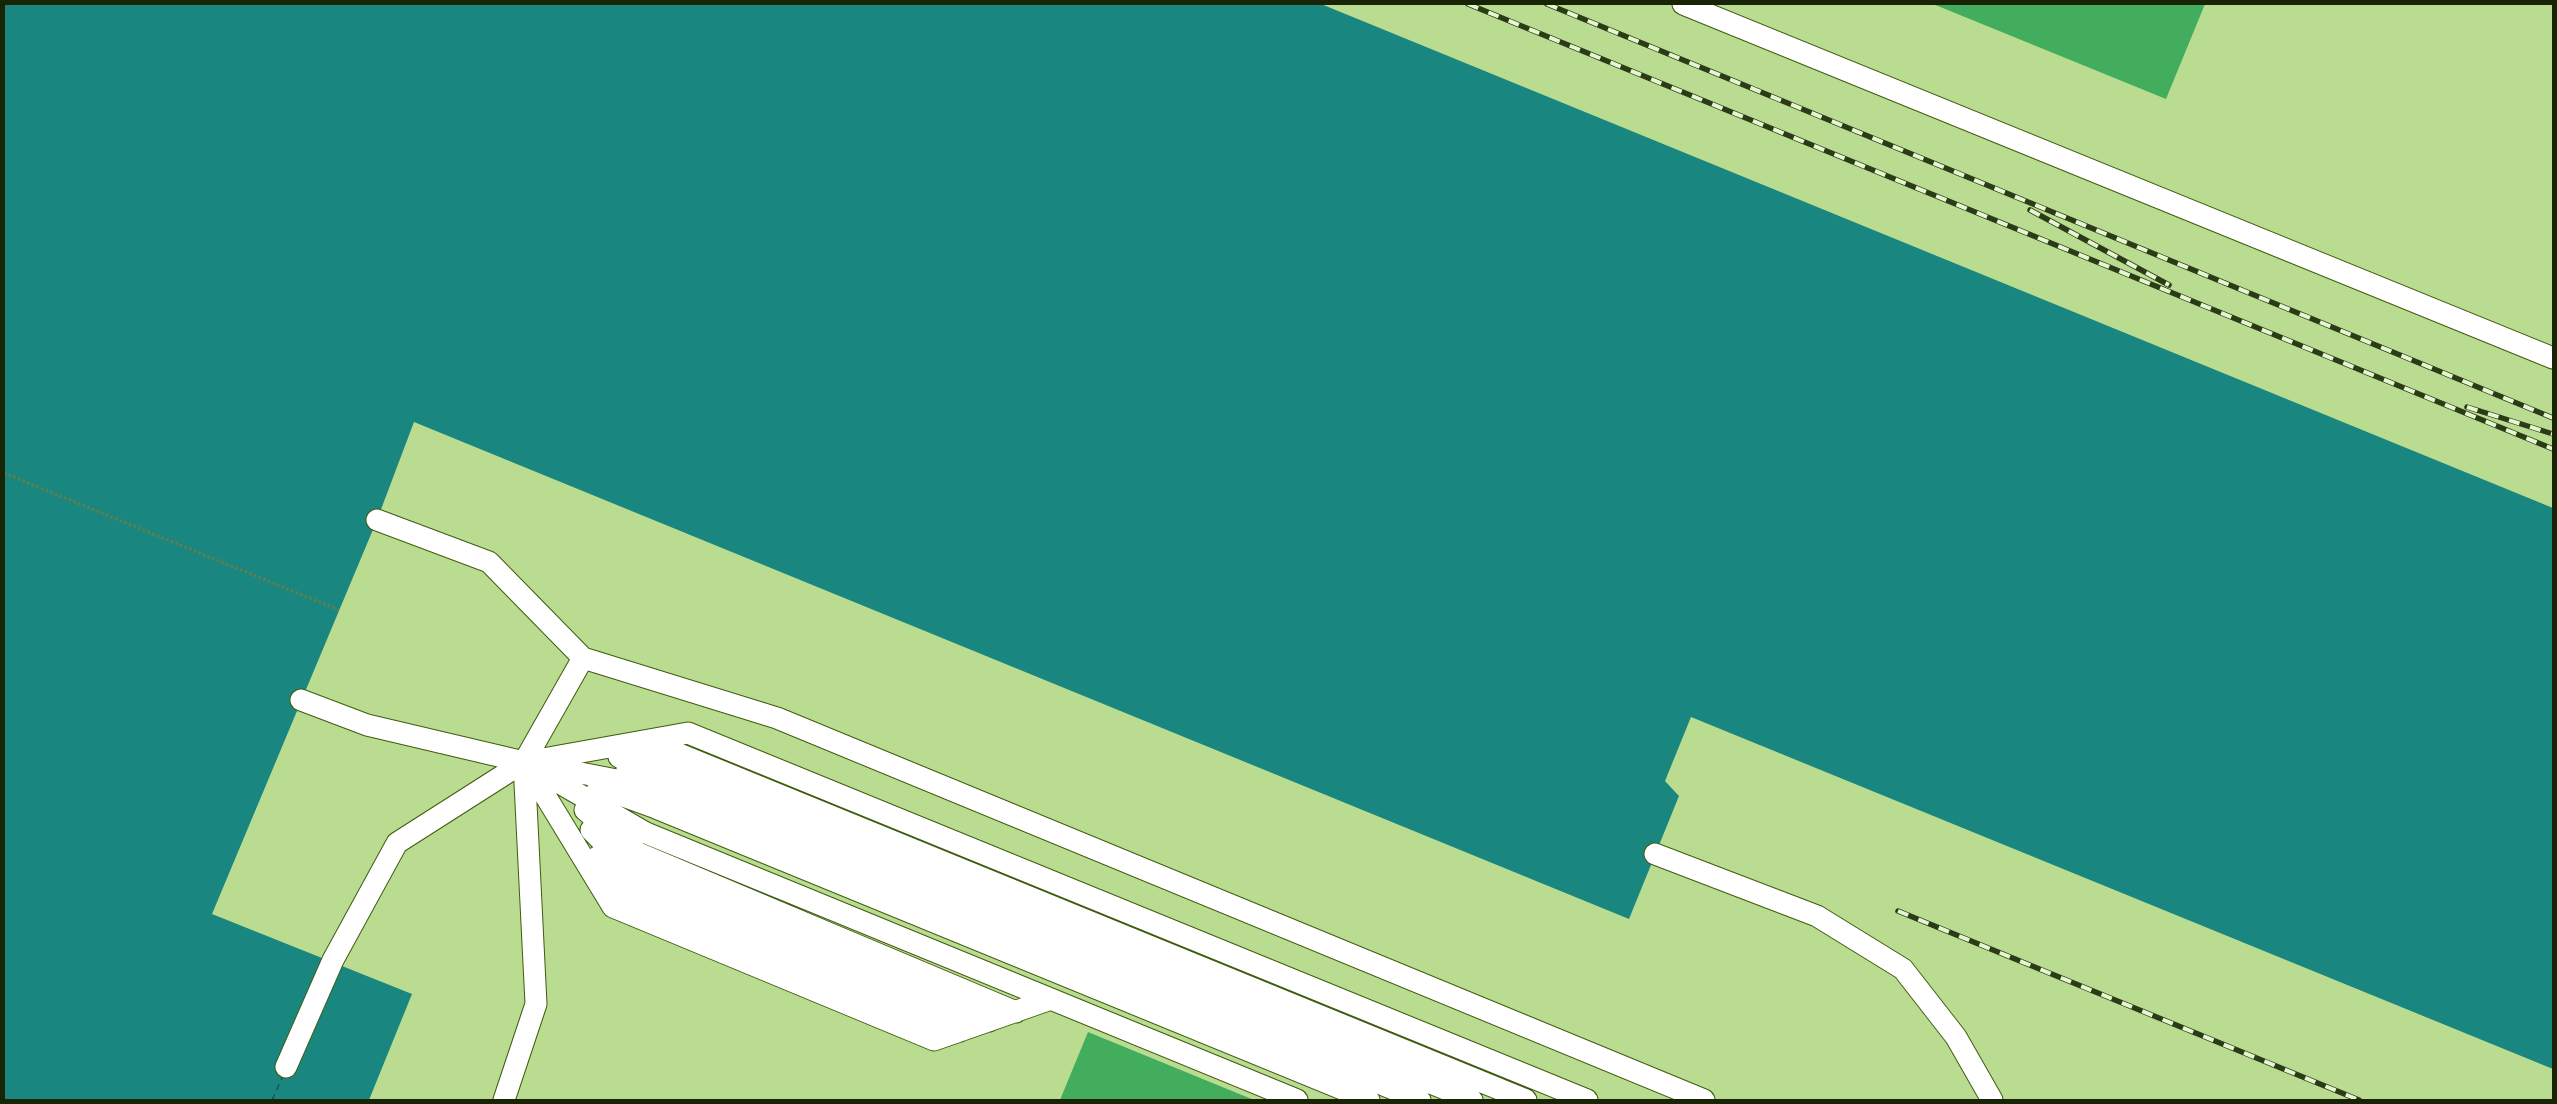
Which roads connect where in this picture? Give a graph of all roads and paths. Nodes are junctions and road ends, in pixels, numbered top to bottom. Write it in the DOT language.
graph roads {
  1 [pos="1683,4"];
  2 [pos="2553,358"];
  3 [pos="4,473"];
  4 [pos="377,520"];
  5 [pos="339,610"];
  6 [pos="584,658"];
  7 [pos="301,700"];
  8 [pos="524,762"];
  9 [pos="667,780"];
  10 [pos="1655,854"];
  11 [pos="634,861"];
  12 [pos="1051,999"];
  13 [pos="1016,1012"];
  14 [pos="989,1021"];
  15 [pos="960,1031"];
  16 [pos="286,1067"];
  17 [pos="504,1100"];
  18 [pos="1297,1100"];
  19 [pos="1369,1100"];
  20 [pos="1420,1100"];
  21 [pos="1472,1100"];
  22 [pos="1526,1100"];
  23 [pos="1587,1100"];
  24 [pos="1704,1100"];
  25 [pos="1992,1100"];
  1 -- 2 [label="lane"];
  3 -- 5 [label="path"];
  4 -- 6 [label="lane"];
  6 -- 8 [label="lane"];
  6 -- 24 [label="lane"];
  7 -- 8 [label="lane"];
  8 -- 9 [label="lane"];
  8 -- 9 [label="lane"];
  8 -- 11 [label="lane"];
  8 -- 11 [label="lane"];
  8 -- 15 [label="lane"];
  8 -- 16 [label="lane"];
  8 -- 17 [label="lane"];
  8 -- 23 [label="lane"];
  9 -- 19 [label="lane"];
  9 -- 20 [label="lane"];
  9 -- 21 [label="lane"];
  9 -- 22 [label="lane"];
  10 -- 25 [label="lane"];
  11 -- 12 [label="lane"];
  11 -- 13 [label="lane"];
  11 -- 14 [label="lane"];
  11 -- 15 [label="lane"];
  12 -- 13 [label="lane"];
  12 -- 18 [label="lane"];
  13 -- 14 [label="lane"];
  14 -- 15 [label="lane"];
}
